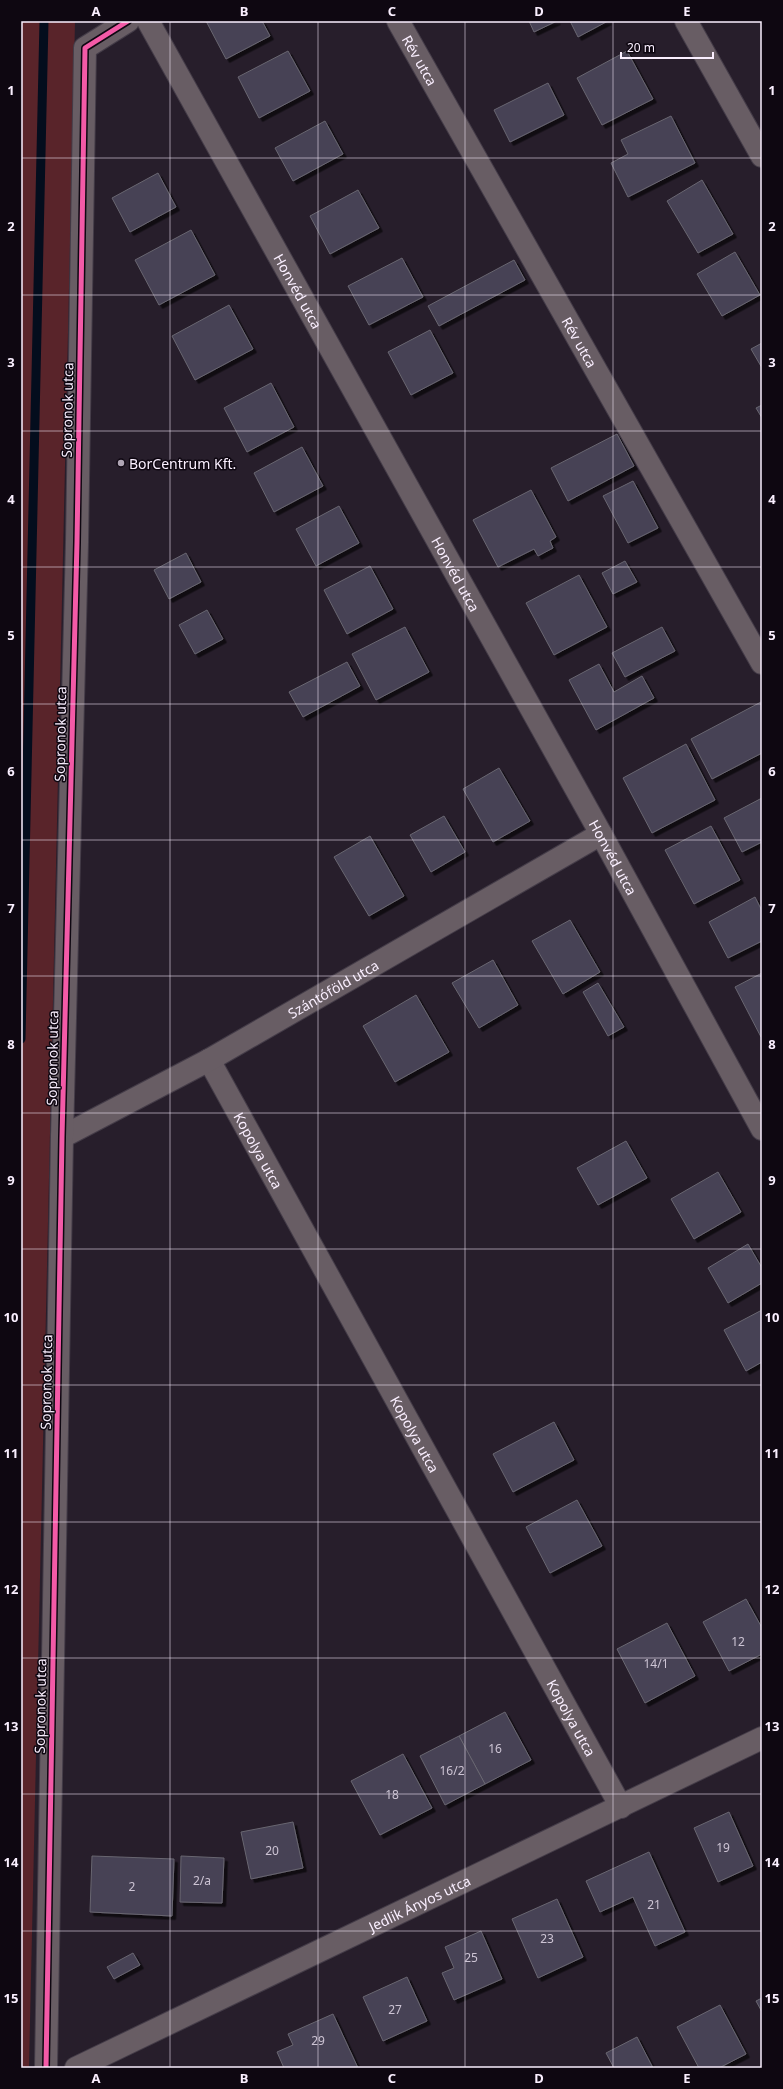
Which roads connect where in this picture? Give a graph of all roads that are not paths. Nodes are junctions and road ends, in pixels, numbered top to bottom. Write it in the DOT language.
graph roads {
  1 [pos="128,21"];
  2 [pos="148,21"];
  3 [pos="398,21"];
  4 [pos="686,21"];
  5 [pos="762,156"];
  6 [pos="762,663"];
  7 [pos="601,834"];
  8 [pos="209,1060"];
  9 [pos="762,1129"];
  10 [pos="62,1138"];
  11 [pos="762,1738"];
  12 [pos="621,1807"];
  13 [pos="46,2068"];
  14 [pos="76,2068"];
  1 -- 10 [label="street, Sopronok utca"];
  2 -- 7 [label="street, Honvéd utca"];
  3 -- 6 [label="street, Rév utca"];
  4 -- 5 [label="street"];
  7 -- 8 [label="street, Szántóföld utca"];
  7 -- 9 [label="street, Honvéd utca"];
  8 -- 10 [label="street, Szántóföld utca"];
  8 -- 12 [label="street, Kopolya utca"];
  10 -- 13 [label="street, Sopronok utca"];
  11 -- 12 [label="street, Jedlik Ányos utca"];
  12 -- 14 [label="street, Jedlik Ányos utca"];
}
